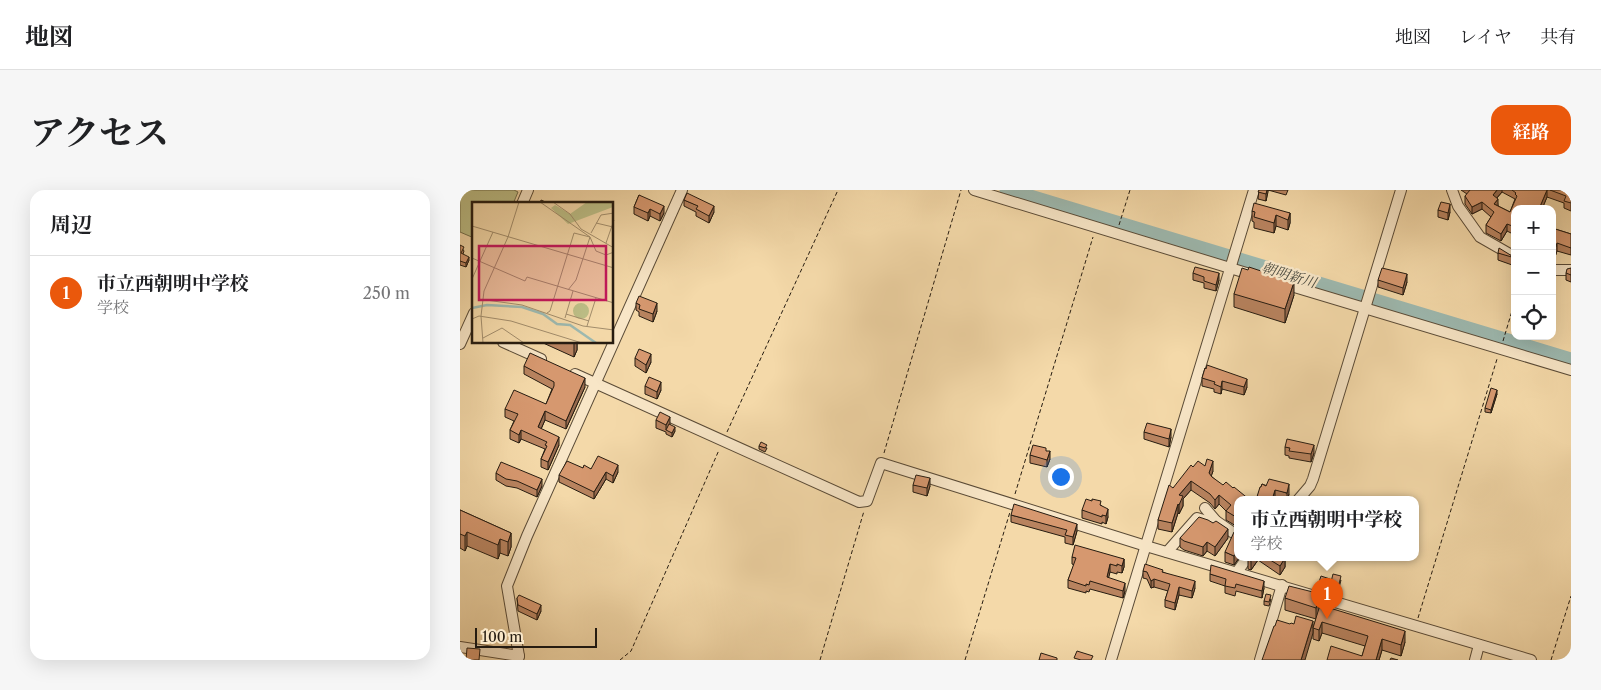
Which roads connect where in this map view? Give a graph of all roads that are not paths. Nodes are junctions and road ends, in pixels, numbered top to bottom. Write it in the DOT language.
graph roads {
  1 [pos="528,190"];
  2 [pos="682,190"];
  3 [pos="974,190"];
  4 [pos="1254,190"];
  5 [pos="1401,190"];
  6 [pos="1452,190"];
  7 [pos="523,202"];
  8 [pos="1511,255"];
  9 [pos="1233,262"];
  10 [pos="1556,270"];
  11 [pos="1571,270"];
  12 [pos="1367,301"];
  13 [pos="467,327"];
  14 [pos="614,343"];
  15 [pos="460,344"];
  16 [pos="507,344"];
  17 [pos="614,344"];
  18 [pos="1571,370"];
  19 [pos="596,384"];
  20 [pos="1301,496"];
  21 [pos="1205,508"];
  22 [pos="1216,520"];
  23 [pos="1234,533"];
  24 [pos="1146,546"];
  25 [pos="1167,552"];
  26 [pos="1245,561"];
  27 [pos="1237,572"];
  28 [pos="1282,585"];
  29 [pos="1479,644"];
  30 [pos="460,647"];
  31 [pos="519,659"];
  32 [pos="1111,660"];
  33 [pos="1260,660"];
  34 [pos="1475,660"];
  35 [pos="1531,660"];
  1 -- 7 [label="street"];
  2 -- 14 [label="street"];
  3 -- 9 [label="street"];
  4 -- 9 [label="street"];
  5 -- 12 [label="street"];
  6 -- 8 [label="street"];
  9 -- 12 [label="street"];
  9 -- 24 [label="street"];
  10 -- 11 [label="street"];
  12 -- 18 [label="street"];
  12 -- 20 [label="street"];
  13 -- 15 [label="street"];
  16 -- 19 [label="street"];
  17 -- 19 [label="street"];
  19 -- 24 [label="street"];
  19 -- 31 [label="street"];
  21 -- 22 [label="street"];
  22 -- 23 [label="street"];
  22 -- 25 [label="street"];
  24 -- 25 [label="street"];
  24 -- 32 [label="street"];
  25 -- 27 [label="street"];
  26 -- 27 [label="street"];
  27 -- 28 [label="street"];
  28 -- 29 [label="street"];
  28 -- 33 [label="street"];
  29 -- 34 [label="street"];
  29 -- 35 [label="street"];
  30 -- 31 [label="street"];
}
